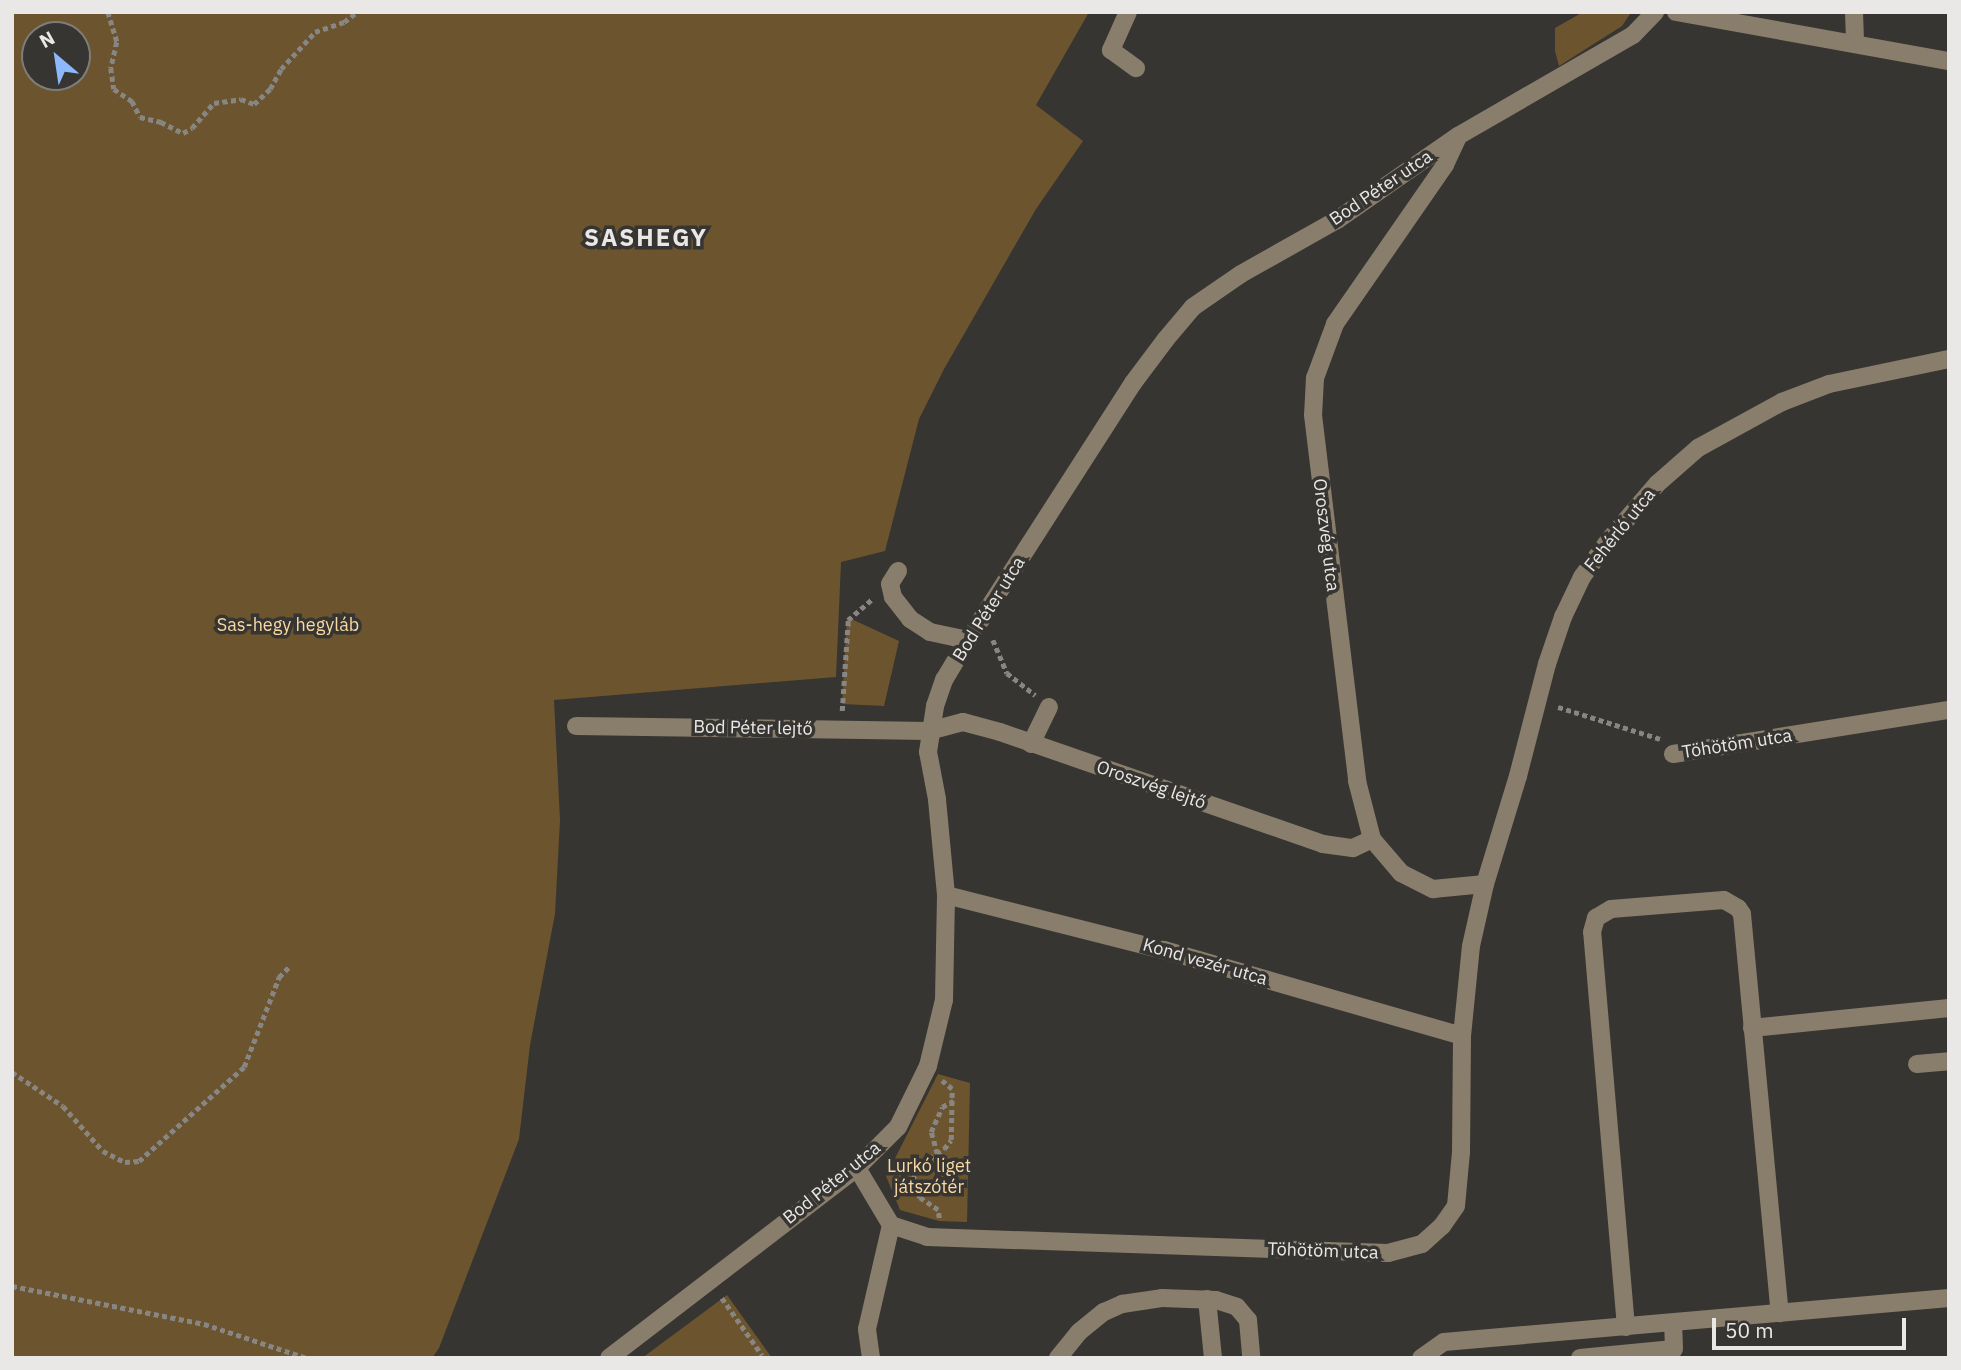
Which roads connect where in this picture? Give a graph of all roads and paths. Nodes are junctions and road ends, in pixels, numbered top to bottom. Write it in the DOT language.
graph roads {
  1 [pos="108,12"];
  2 [pos="357,12"];
  3 [pos="1128,12"];
  4 [pos="1655,12"];
  5 [pos="1676,12"];
  6 [pos="1854,12"];
  7 [pos="1855,43"];
  8 [pos="1949,61"];
  9 [pos="1136,68"];
  10 [pos="1458,136"];
  11 [pos="1949,359"];
  12 [pos="894,578"];
  13 [pos="983,617"];
  14 [pos="968,640"];
  15 [pos="1536,700"];
  16 [pos="1049,707"];
  17 [pos="1949,710"];
  18 [pos="576,726"];
  19 [pos="841,730"];
  20 [pos="929,732"];
  21 [pos="1031,744"];
  22 [pos="1674,754"];
  23 [pos="1372,839"];
  24 [pos="1485,884"];
  25 [pos="946,895"];
  26 [pos="289,967"];
  27 [pos="1949,1008"];
  28 [pos="1752,1027"];
  29 [pos="1462,1036"];
  30 [pos="1949,1061"];
  31 [pos="1917,1064"];
  32 [pos="12,1072"];
  33 [pos="945,1082"];
  34 [pos="953,1101"];
  35 [pos="937,1154"];
  36 [pos="857,1168"];
  37 [pos="891,1225"];
  38 [pos="939,1238"];
  39 [pos="709,1280"];
  40 [pos="12,1286"];
  41 [pos="1949,1298"];
  42 [pos="1207,1299"];
  43 [pos="1780,1313"];
  44 [pos="1673,1323"];
  45 [pos="1626,1326"];
  46 [pos="762,1355"];
  47 [pos="307,1358"];
  48 [pos="608,1358"];
  49 [pos="871,1358"];
  50 [pos="1058,1358"];
  51 [pos="1213,1358"];
  52 [pos="1251,1358"];
  53 [pos="1421,1358"];
  54 [pos="1580,1358"];
  1 -- 2 [label="path"];
  3 -- 9 [label="street"];
  4 -- 10 [label="street, Bod Péter utca"];
  5 -- 7 [label="street"];
  6 -- 7 [label="street"];
  7 -- 8 [label="street"];
  10 -- 13 [label="street, Bod Péter utca"];
  10 -- 23 [label="street, Oroszvég utca"];
  11 -- 15 [label="street, Fehérló utca"];
  12 -- 14 [label="street"];
  12 -- 19 [label="path"];
  13 -- 14 [label="street, Bod Péter utca"];
  13 -- 16 [label="path"];
  14 -- 20 [label="street, Bod Péter utca"];
  15 -- 22 [label="path, Töhötöm utca"];
  15 -- 24 [label="street, Fehérló utca"];
  16 -- 21 [label="street"];
  17 -- 22 [label="street, Töhötöm utca"];
  18 -- 19 [label="street, Bod Péter lejtő"];
  19 -- 20 [label="street, Bod Péter lejtő"];
  20 -- 21 [label="street, Oroszvég lejtő"];
  20 -- 25 [label="street, Bod Péter utca"];
  21 -- 23 [label="street, Oroszvég lejtő"];
  23 -- 24 [label="street, Oroszvég utca"];
  24 -- 29 [label="street, Töhötöm utca"];
  25 -- 29 [label="street, Kond vezér utca"];
  25 -- 36 [label="street, Bod Péter utca"];
  26 -- 32 [label="path"];
  27 -- 28 [label="street"];
  28 -- 43 [label="street"];
  28 -- 45 [label="street"];
  29 -- 38 [label="street, Töhötöm utca"];
  30 -- 31 [label="street"];
  33 -- 34 [label="path"];
  34 -- 35 [label="path"];
  34 -- 35 [label="path"];
  35 -- 38 [label="path"];
  36 -- 37 [label="street"];
  36 -- 39 [label="street, Bod Péter utca"];
  37 -- 38 [label="street, Töhötöm utca"];
  37 -- 49 [label="street"];
  39 -- 46 [label="path"];
  39 -- 48 [label="street, Bod Péter utca"];
  40 -- 47 [label="path"];
  41 -- 43 [label="street"];
  42 -- 50 [label="street"];
  42 -- 51 [label="street"];
  42 -- 52 [label="street"];
  43 -- 44 [label="street"];
  44 -- 45 [label="street"];
  44 -- 54 [label="street"];
  45 -- 53 [label="street"];
}
